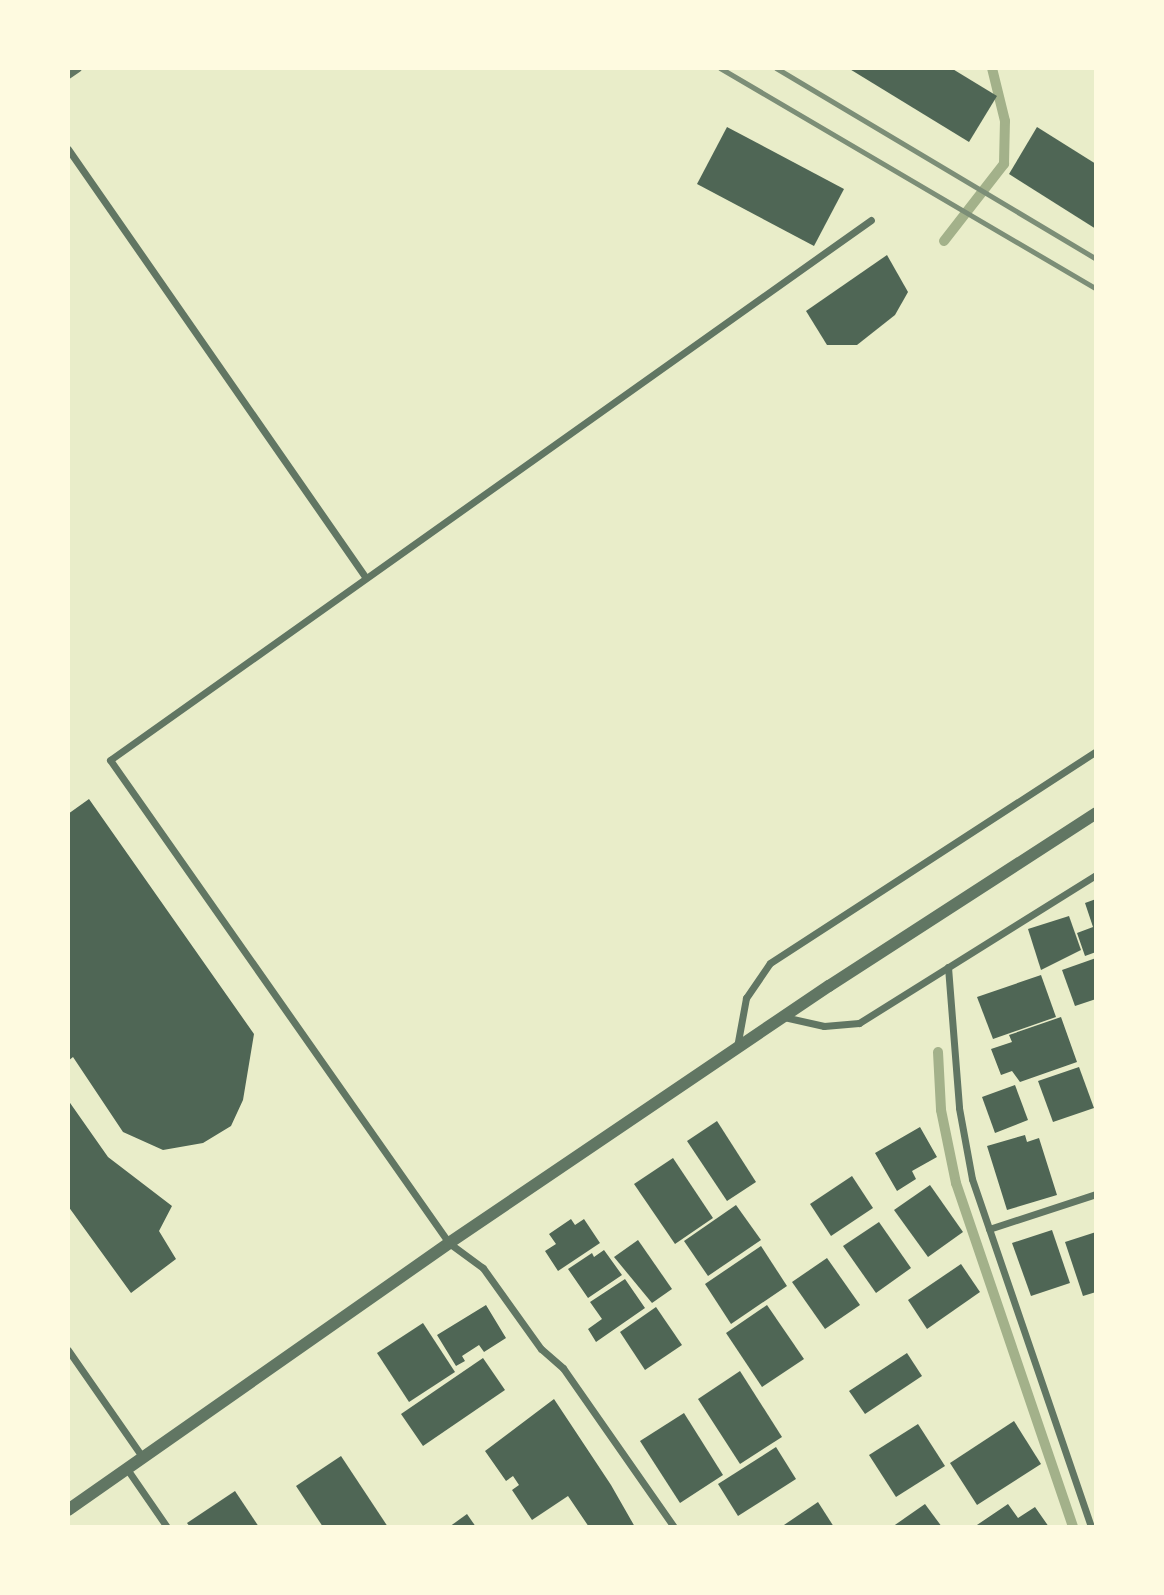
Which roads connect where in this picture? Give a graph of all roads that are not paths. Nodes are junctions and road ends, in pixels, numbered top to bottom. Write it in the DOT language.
graph roads {
  1 [pos="78,68"];
  2 [pos="68,75"];
  3 [pos="68,149"];
  4 [pos="871,220"];
  5 [pos="366,578"];
  6 [pos="1096,751"];
  7 [pos="1096,813"];
  8 [pos="1096,874"];
  9 [pos="948,967"];
  10 [pos="783,1017"];
  11 [pos="737,1048"];
  12 [pos="1096,1194"];
  13 [pos="989,1229"];
  14 [pos="449,1242"];
  15 [pos="68,1350"];
  16 [pos="143,1458"];
  17 [pos="127,1469"];
  18 [pos="68,1510"];
  19 [pos="673,1526"];
  20 [pos="167,1527"];
  21 [pos="1091,1527"];
  1 -- 2 [label="street"];
  3 -- 5 [label="street"];
  4 -- 5 [label="street"];
  5 -- 14 [label="street"];
  6 -- 11 [label="street"];
  7 -- 10 [label="street"];
  8 -- 9 [label="street"];
  9 -- 10 [label="street"];
  9 -- 13 [label="street"];
  10 -- 11 [label="street"];
  11 -- 14 [label="street"];
  12 -- 13 [label="street"];
  13 -- 21 [label="street"];
  14 -- 16 [label="street"];
  14 -- 19 [label="street"];
  15 -- 16 [label="street"];
  16 -- 17 [label="street"];
  17 -- 18 [label="street"];
  17 -- 20 [label="street"];
}
